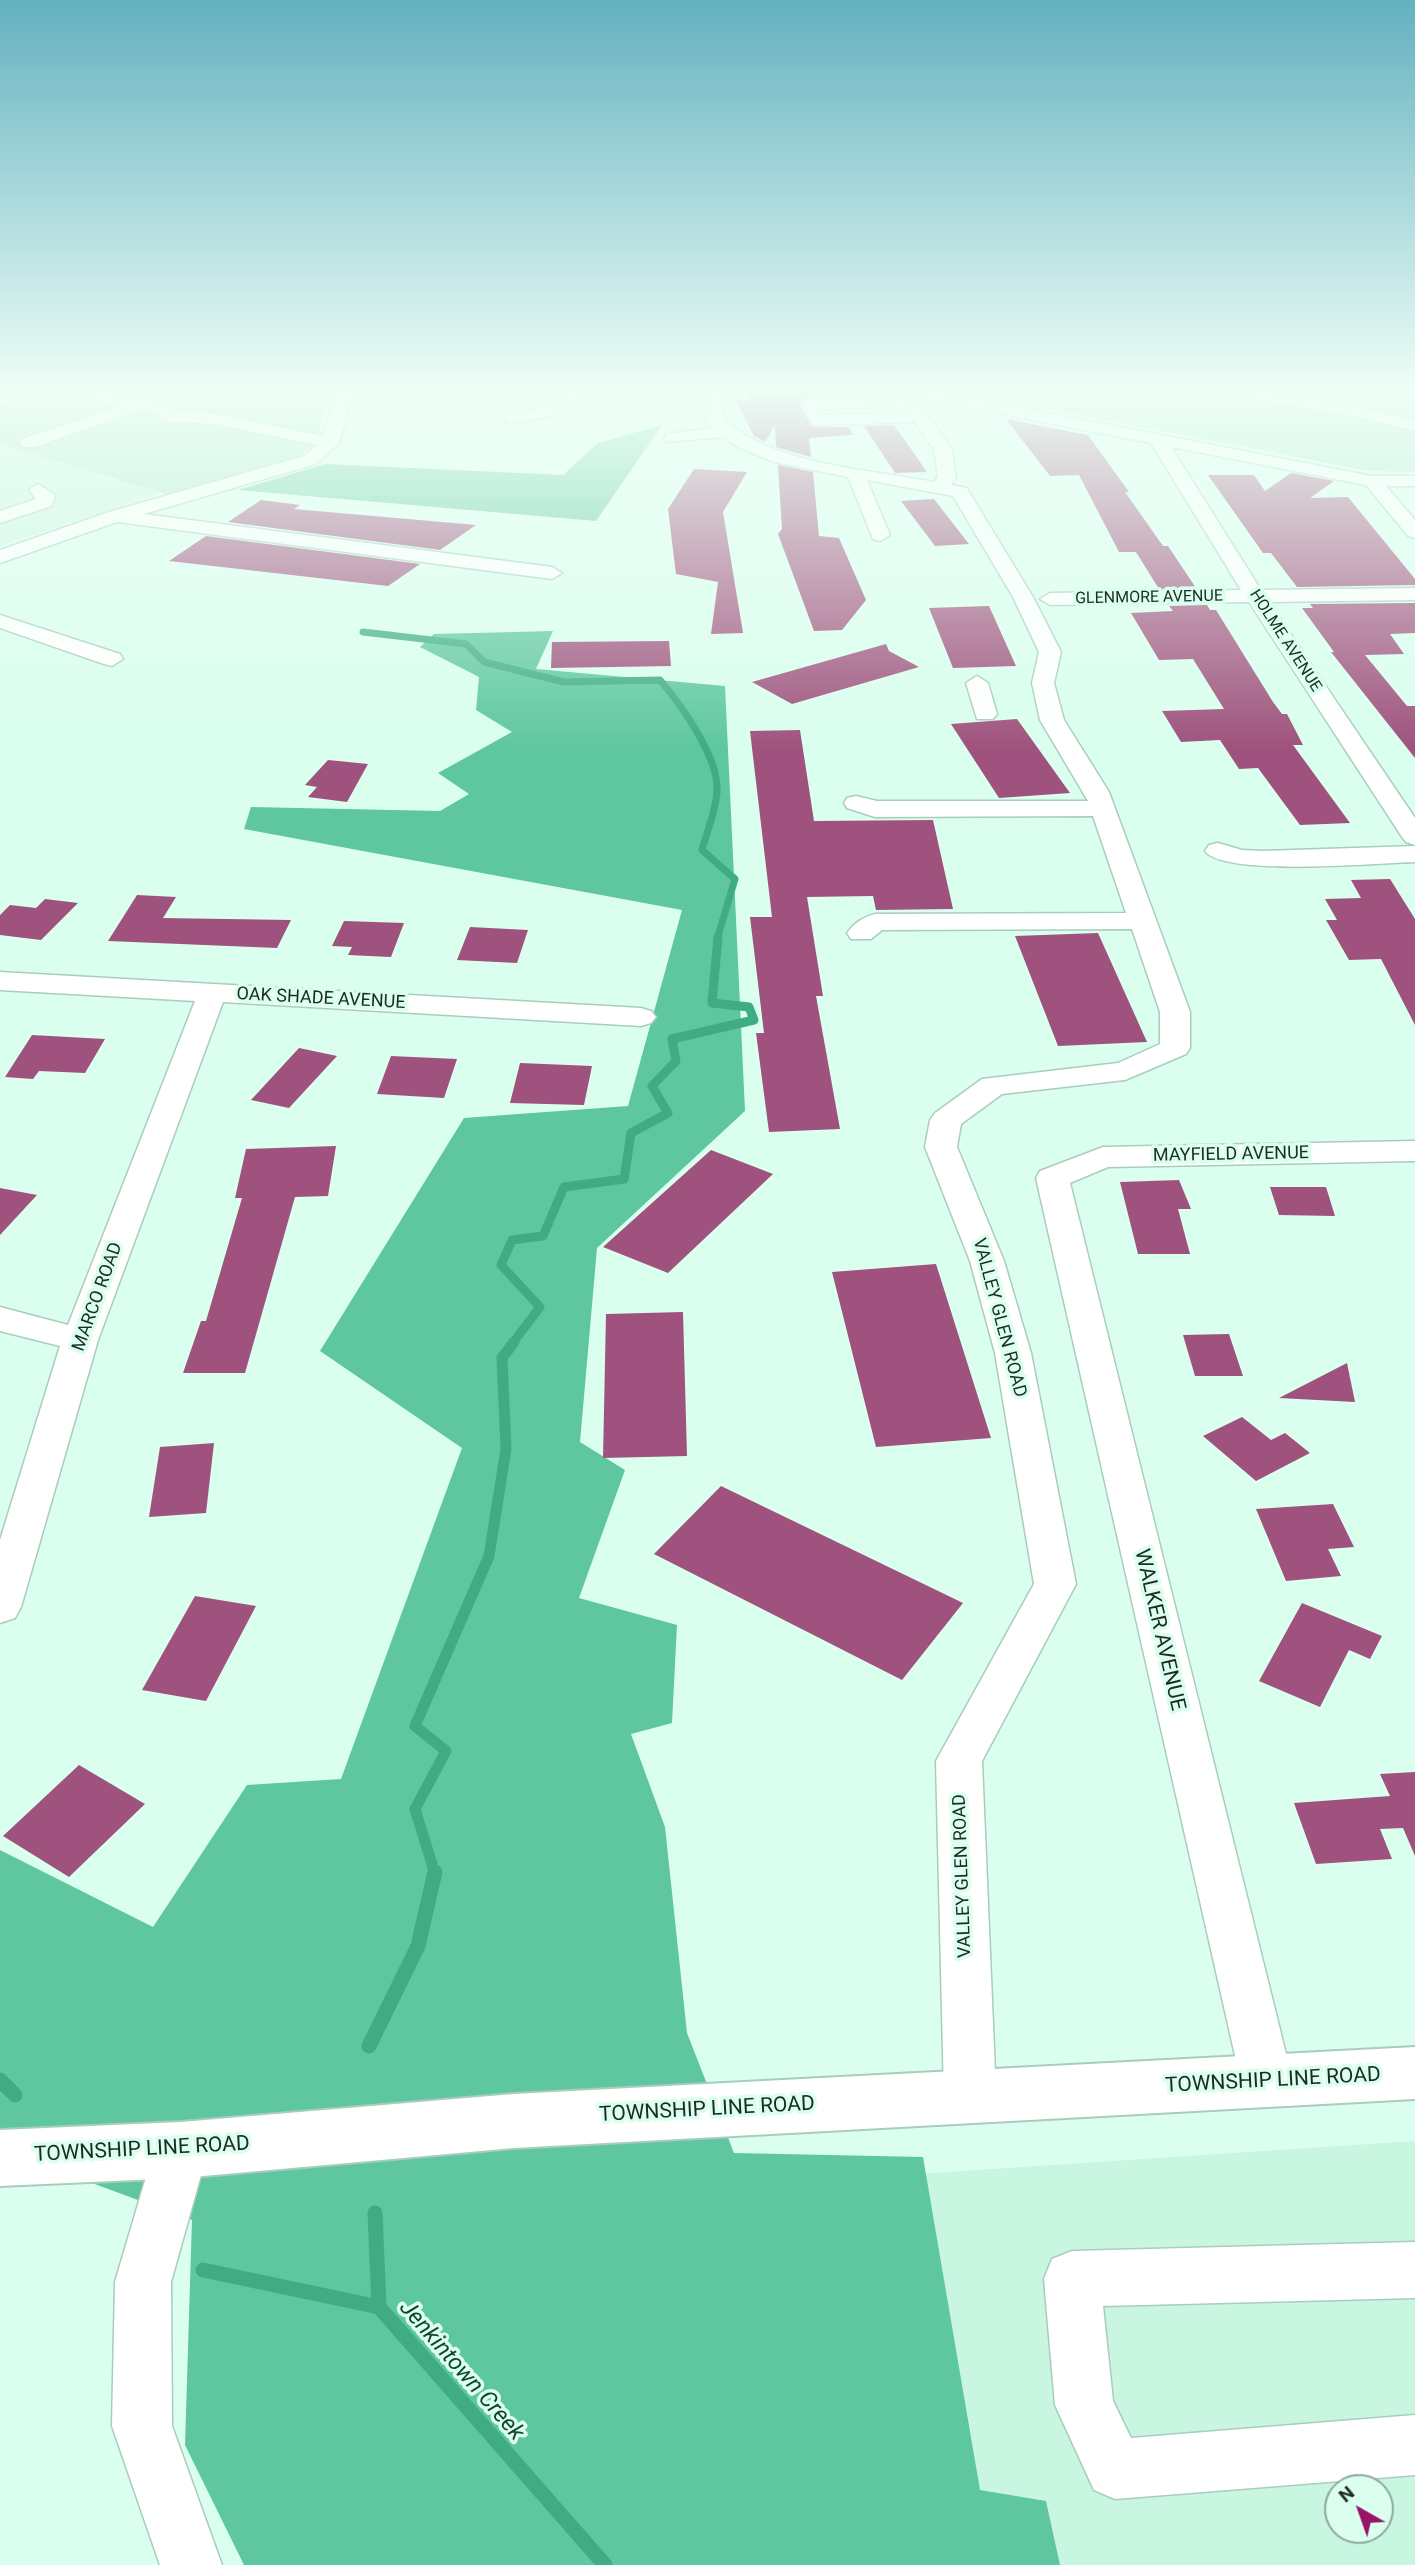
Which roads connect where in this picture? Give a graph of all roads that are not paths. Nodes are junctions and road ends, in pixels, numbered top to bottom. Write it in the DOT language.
graph roads {
  1 [pos="22,510"];
  2 [pos="138,510"];
  3 [pos="870,510"];
  4 [pos="971,510"];
  5 [pos="1201,510"];
  6 [pos="1396,510"];
  7 [pos="116,516"];
  8 [pos="0,517"];
  9 [pos="1415,532"];
  10 [pos="880,535"];
  11 [pos="0,540"];
  12 [pos="25,548"];
  13 [pos="0,557"];
  14 [pos="552,573"];
  15 [pos="1415,594"];
  16 [pos="1255,596"];
  17 [pos="1050,599"];
  18 [pos="0,621"];
  19 [pos="112,659"];
  20 [pos="977,682"];
  21 [pos="985,714"];
  22 [pos="856,803"];
  23 [pos="1103,808"];
  24 [pos="1415,837"];
  25 [pos="1218,851"];
  26 [pos="1415,854"];
  27 [pos="1144,921"];
  28 [pos="860,933"];
  29 [pos="0,981"];
  30 [pos="212,993"];
  31 [pos="641,1017"];
  32 [pos="1415,1151"];
  33 [pos="1052,1178"];
  34 [pos="0,1319"];
  35 [pos="80,1340"];
  36 [pos="0,1607"];
  37 [pos="1415,2073"];
  38 [pos="1267,2082"];
  39 [pos="970,2096"];
  40 [pos="181,2150"];
  41 [pos="0,2158"];
  42 [pos="1415,2270"];
  43 [pos="1415,2445"];
  44 [pos="191,2565"];
  1 -- 8 [label="street"];
  2 -- 7 [label="street"];
  3 -- 10 [label="street"];
  4 -- 23 [label="street, VALLEY GLEN ROAD"];
  5 -- 16 [label="street, HOLME AVENUE"];
  6 -- 9 [label="street"];
  7 -- 12 [label="street"];
  7 -- 14 [label="street"];
  11 -- 12 [label="street"];
  12 -- 13 [label="street"];
  15 -- 16 [label="street, GLENMORE AVENUE"];
  16 -- 17 [label="street, GLENMORE AVENUE"];
  16 -- 24 [label="street, HOLME AVENUE"];
  18 -- 19 [label="street"];
  20 -- 21 [label="street"];
  22 -- 23 [label="street"];
  23 -- 27 [label="street, VALLEY GLEN ROAD"];
  25 -- 26 [label="street"];
  27 -- 28 [label="street"];
  27 -- 39 [label="street, VALLEY GLEN ROAD"];
  29 -- 30 [label="street, OAK SHADE AVENUE"];
  30 -- 31 [label="street, OAK SHADE AVENUE"];
  30 -- 35 [label="street, MARCO ROAD"];
  32 -- 33 [label="street, MAYFIELD AVENUE"];
  33 -- 38 [label="street, WALKER AVENUE"];
  34 -- 35 [label="street"];
  35 -- 36 [label="street, MARCO ROAD"];
  37 -- 38 [label="main road, TOWNSHIP LINE ROAD"];
  38 -- 39 [label="main road, TOWNSHIP LINE ROAD"];
  39 -- 40 [label="main road, TOWNSHIP LINE ROAD"];
  40 -- 41 [label="main road, TOWNSHIP LINE ROAD"];
  40 -- 44 [label="street"];
  42 -- 43 [label="street"];
}
